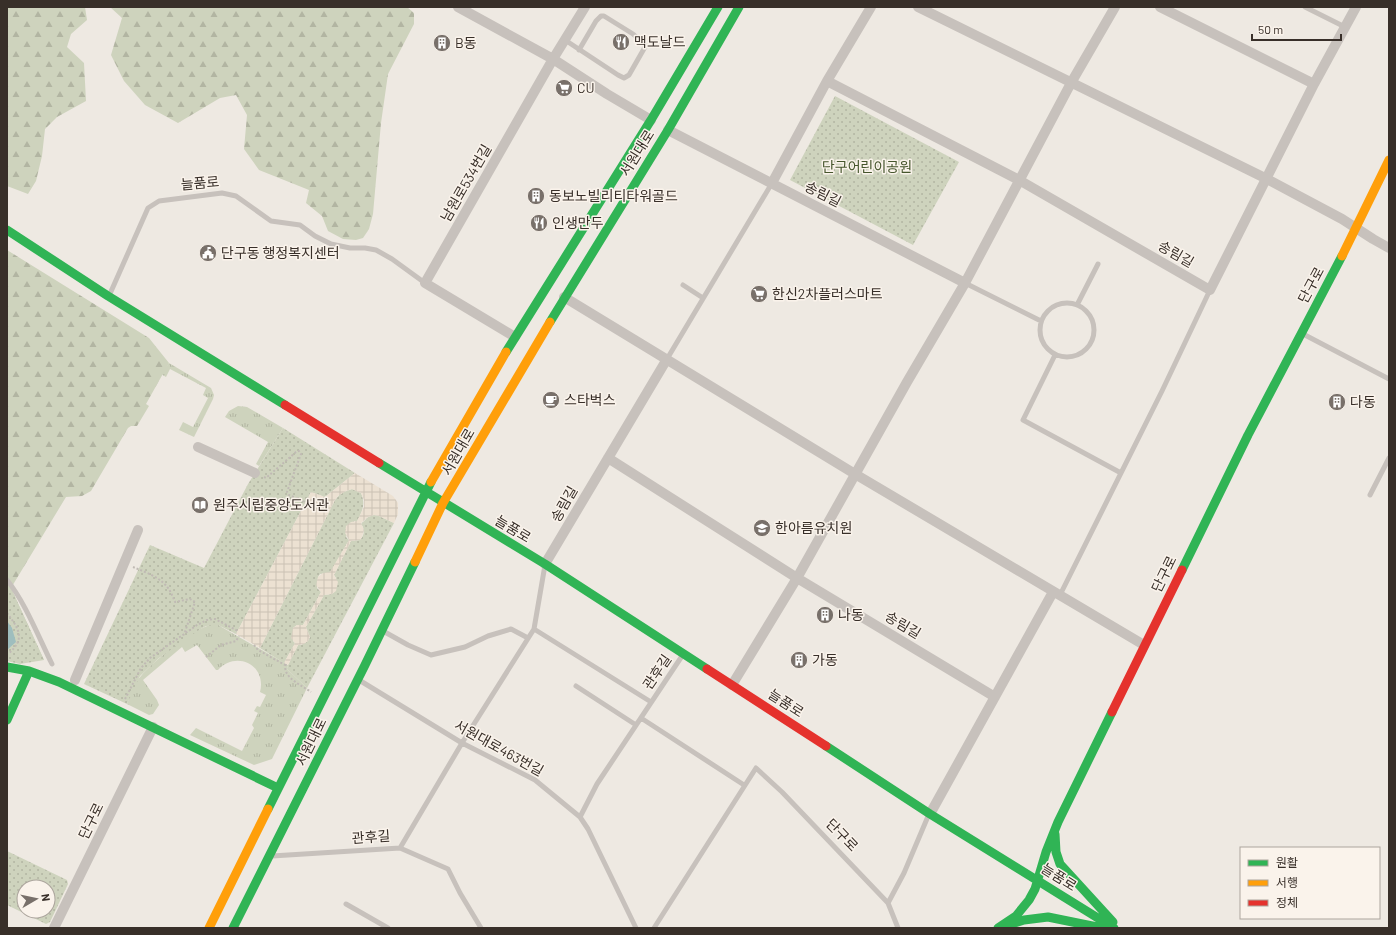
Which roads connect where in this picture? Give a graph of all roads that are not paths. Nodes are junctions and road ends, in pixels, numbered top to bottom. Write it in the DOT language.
graph roads {
  1 [pos="458,7"];
  2 [pos="585,7"];
  3 [pos="718,7"];
  4 [pos="739,7"];
  5 [pos="871,7"];
  6 [pos="918,7"];
  7 [pos="1115,7"];
  8 [pos="1160,7"];
  9 [pos="1305,7"];
  10 [pos="1356,7"];
  11 [pos="1346,27"];
  12 [pos="564,40"];
  13 [pos="579,50"];
  14 [pos="553,59"];
  15 [pos="827,81"];
  16 [pos="1071,83"];
  17 [pos="1314,84"];
  18 [pos="660,125"];
  19 [pos="1389,160"];
  20 [pos="1267,179"];
  21 [pos="1019,180"];
  22 [pos="772,183"];
  23 [pos="1356,228"];
  24 [pos="7,230"];
  25 [pos="1389,248"];
  26 [pos="1098,264"];
  27 [pos="425,283"];
  28 [pos="965,283"];
  29 [pos="683,285"];
  30 [pos="1210,290"];
  31 [pos="108,296"];
  32 [pos="564,297"];
  33 [pos="703,298"];
  34 [pos="1077,305"];
  35 [pos="1041,321"];
  36 [pos="1301,333"];
  37 [pos="515,337"];
  38 [pos="1055,355"];
  39 [pos="667,359"];
  40 [pos="1389,379"];
  41 [pos="198,447"];
  42 [pos="608,458"];
  43 [pos="1389,458"];
  44 [pos="255,473"];
  45 [pos="1121,473"];
  46 [pos="856,474"];
  47 [pos="425,492"];
  48 [pos="1370,495"];
  49 [pos="443,503"];
  50 [pos="138,530"];
  51 [pos="545,564"];
  52 [pos="797,578"];
  53 [pos="7,580"];
  54 [pos="1056,594"];
  55 [pos="534,629"];
  56 [pos="382,630"];
  57 [pos="528,638"];
  58 [pos="1144,645"];
  59 [pos="683,655"];
  60 [pos="52,664"];
  61 [pos="7,667"];
  62 [pos="29,671"];
  63 [pos="358,679"];
  64 [pos="75,680"];
  65 [pos="732,685"];
  66 [pos="576,686"];
  67 [pos="995,697"];
  68 [pos="652,702"];
  69 [pos="641,718"];
  70 [pos="7,720"];
  71 [pos="636,725"];
  72 [pos="153,727"];
  73 [pos="462,743"];
  74 [pos="744,785"];
  75 [pos="278,788"];
  76 [pos="930,814"];
  77 [pos="580,817"];
  78 [pos="1058,822"];
  79 [pos="400,848"];
  80 [pos="270,856"];
  81 [pos="1037,880"];
  82 [pos="888,903"];
  83 [pos="346,904"];
  84 [pos="54,928"];
  85 [pos="209,928"];
  86 [pos="233,928"];
  87 [pos="388,928"];
  88 [pos="481,928"];
  89 [pos="636,928"];
  90 [pos="654,928"];
  91 [pos="898,928"];
  92 [pos="999,928"];
  93 [pos="1102,928"];
  94 [pos="1114,928"];
  95 [pos="1119,928"];
  1 -- 14 [label="street, 송림길"];
  2 -- 12 [label="street, 남원로534번길"];
  3 -- 18 [label="street, 서원대로"];
  4 -- 18 [label="street, 서원대로"];
  5 -- 15 [label="street"];
  6 -- 16 [label="street"];
  7 -- 16 [label="street"];
  8 -- 17 [label="street"];
  9 -- 11 [label="lane"];
  10 -- 11 [label="street"];
  11 -- 17 [label="street"];
  12 -- 13 [label="lane"];
  12 -- 14 [label="street, 남원로534번길"];
  13 -- 13 [label="lane"];
  14 -- 18 [label="street, 송림길"];
  14 -- 27 [label="street, 남원로534번길"];
  15 -- 21 [label="street, 송림길"];
  15 -- 22 [label="street"];
  16 -- 20 [label="street"];
  16 -- 21 [label="street"];
  17 -- 20 [label="street"];
  18 -- 22 [label="street, 송림길"];
  18 -- 32 [label="street, 서원대로"];
  18 -- 37 [label="street, 서원대로"];
  19 -- 23 [label="street, 단구로"];
  20 -- 23 [label="street"];
  20 -- 30 [label="street"];
  21 -- 28 [label="street"];
  21 -- 30 [label="street, 송림길"];
  22 -- 28 [label="street, 송림길"];
  22 -- 33 [label="lane"];
  23 -- 25 [label="street"];
  23 -- 36 [label="street, 단구로"];
  24 -- 31 [label="street"];
  26 -- 34 [label="lane"];
  27 -- 31 [label="lane, 늘품로"];
  27 -- 37 [label="street"];
  28 -- 35 [label="lane"];
  28 -- 46 [label="street"];
  29 -- 33 [label="lane"];
  30 -- 45 [label="lane"];
  31 -- 47 [label="street"];
  32 -- 39 [label="street"];
  32 -- 49 [label="street, 서원대로"];
  33 -- 39 [label="lane"];
  34 -- 35 [label="lane"];
  34 -- 38 [label="lane"];
  35 -- 38 [label="lane"];
  36 -- 40 [label="lane"];
  36 -- 58 [label="street, 단구로"];
  37 -- 47 [label="street, 서원대로"];
  38 -- 45 [label="lane"];
  39 -- 42 [label="street, 송림길"];
  39 -- 46 [label="street"];
  41 -- 44 [label="street"];
  42 -- 51 [label="street, 송림길"];
  42 -- 52 [label="street, 송림길"];
  43 -- 48 [label="lane"];
  45 -- 54 [label="lane"];
  46 -- 52 [label="street"];
  46 -- 54 [label="street"];
  47 -- 49 [label="street, 늘품로"];
  47 -- 75 [label="street, 서원대로"];
  49 -- 51 [label="street, 늘품로"];
  49 -- 56 [label="street, 서원대로"];
  50 -- 64 [label="street"];
  51 -- 55 [label="lane"];
  51 -- 59 [label="street, 늘품로"];
  52 -- 65 [label="street"];
  52 -- 67 [label="street, 송림길"];
  53 -- 60 [label="lane"];
  54 -- 58 [label="street"];
  54 -- 67 [label="street"];
  55 -- 57 [label="lane"];
  55 -- 68 [label="lane, 관후길"];
  56 -- 57 [label="lane"];
  56 -- 63 [label="street, 서원대로"];
  57 -- 73 [label="lane"];
  58 -- 78 [label="street, 단구로"];
  59 -- 65 [label="street, 늘품로"];
  59 -- 68 [label="lane, 관후길"];
  61 -- 62 [label="street"];
  62 -- 70 [label="street"];
  62 -- 72 [label="street"];
  63 -- 73 [label="lane, 서원대로463번길"];
  63 -- 80 [label="street, 서원대로"];
  65 -- 76 [label="street, 늘품로"];
  66 -- 71 [label="lane"];
  67 -- 76 [label="street"];
  68 -- 69 [label="lane, 관후길"];
  69 -- 71 [label="lane, 관후길"];
  69 -- 74 [label="lane"];
  71 -- 77 [label="lane"];
  72 -- 75 [label="street"];
  72 -- 84 [label="street, 단구로"];
  73 -- 77 [label="lane, 서원대로463번길"];
  73 -- 79 [label="lane"];
  74 -- 82 [label="lane, 단구로"];
  74 -- 90 [label="lane"];
  75 -- 85 [label="street, 서원대로"];
  76 -- 81 [label="street, 늘품로"];
  76 -- 82 [label="lane"];
  77 -- 89 [label="lane, 서원대로463번길"];
  78 -- 81 [label="street, 단구로"];
  78 -- 95 [label="street"];
  79 -- 80 [label="lane, 관후길"];
  79 -- 88 [label="lane, 관후길"];
  80 -- 86 [label="street, 서원대로"];
  81 -- 92 [label="street, 단구로"];
  81 -- 94 [label="street, 늘품로"];
  82 -- 91 [label="lane, 단구로"];
  83 -- 87 [label="lane"];
  92 -- 93 [label="street"];
}
